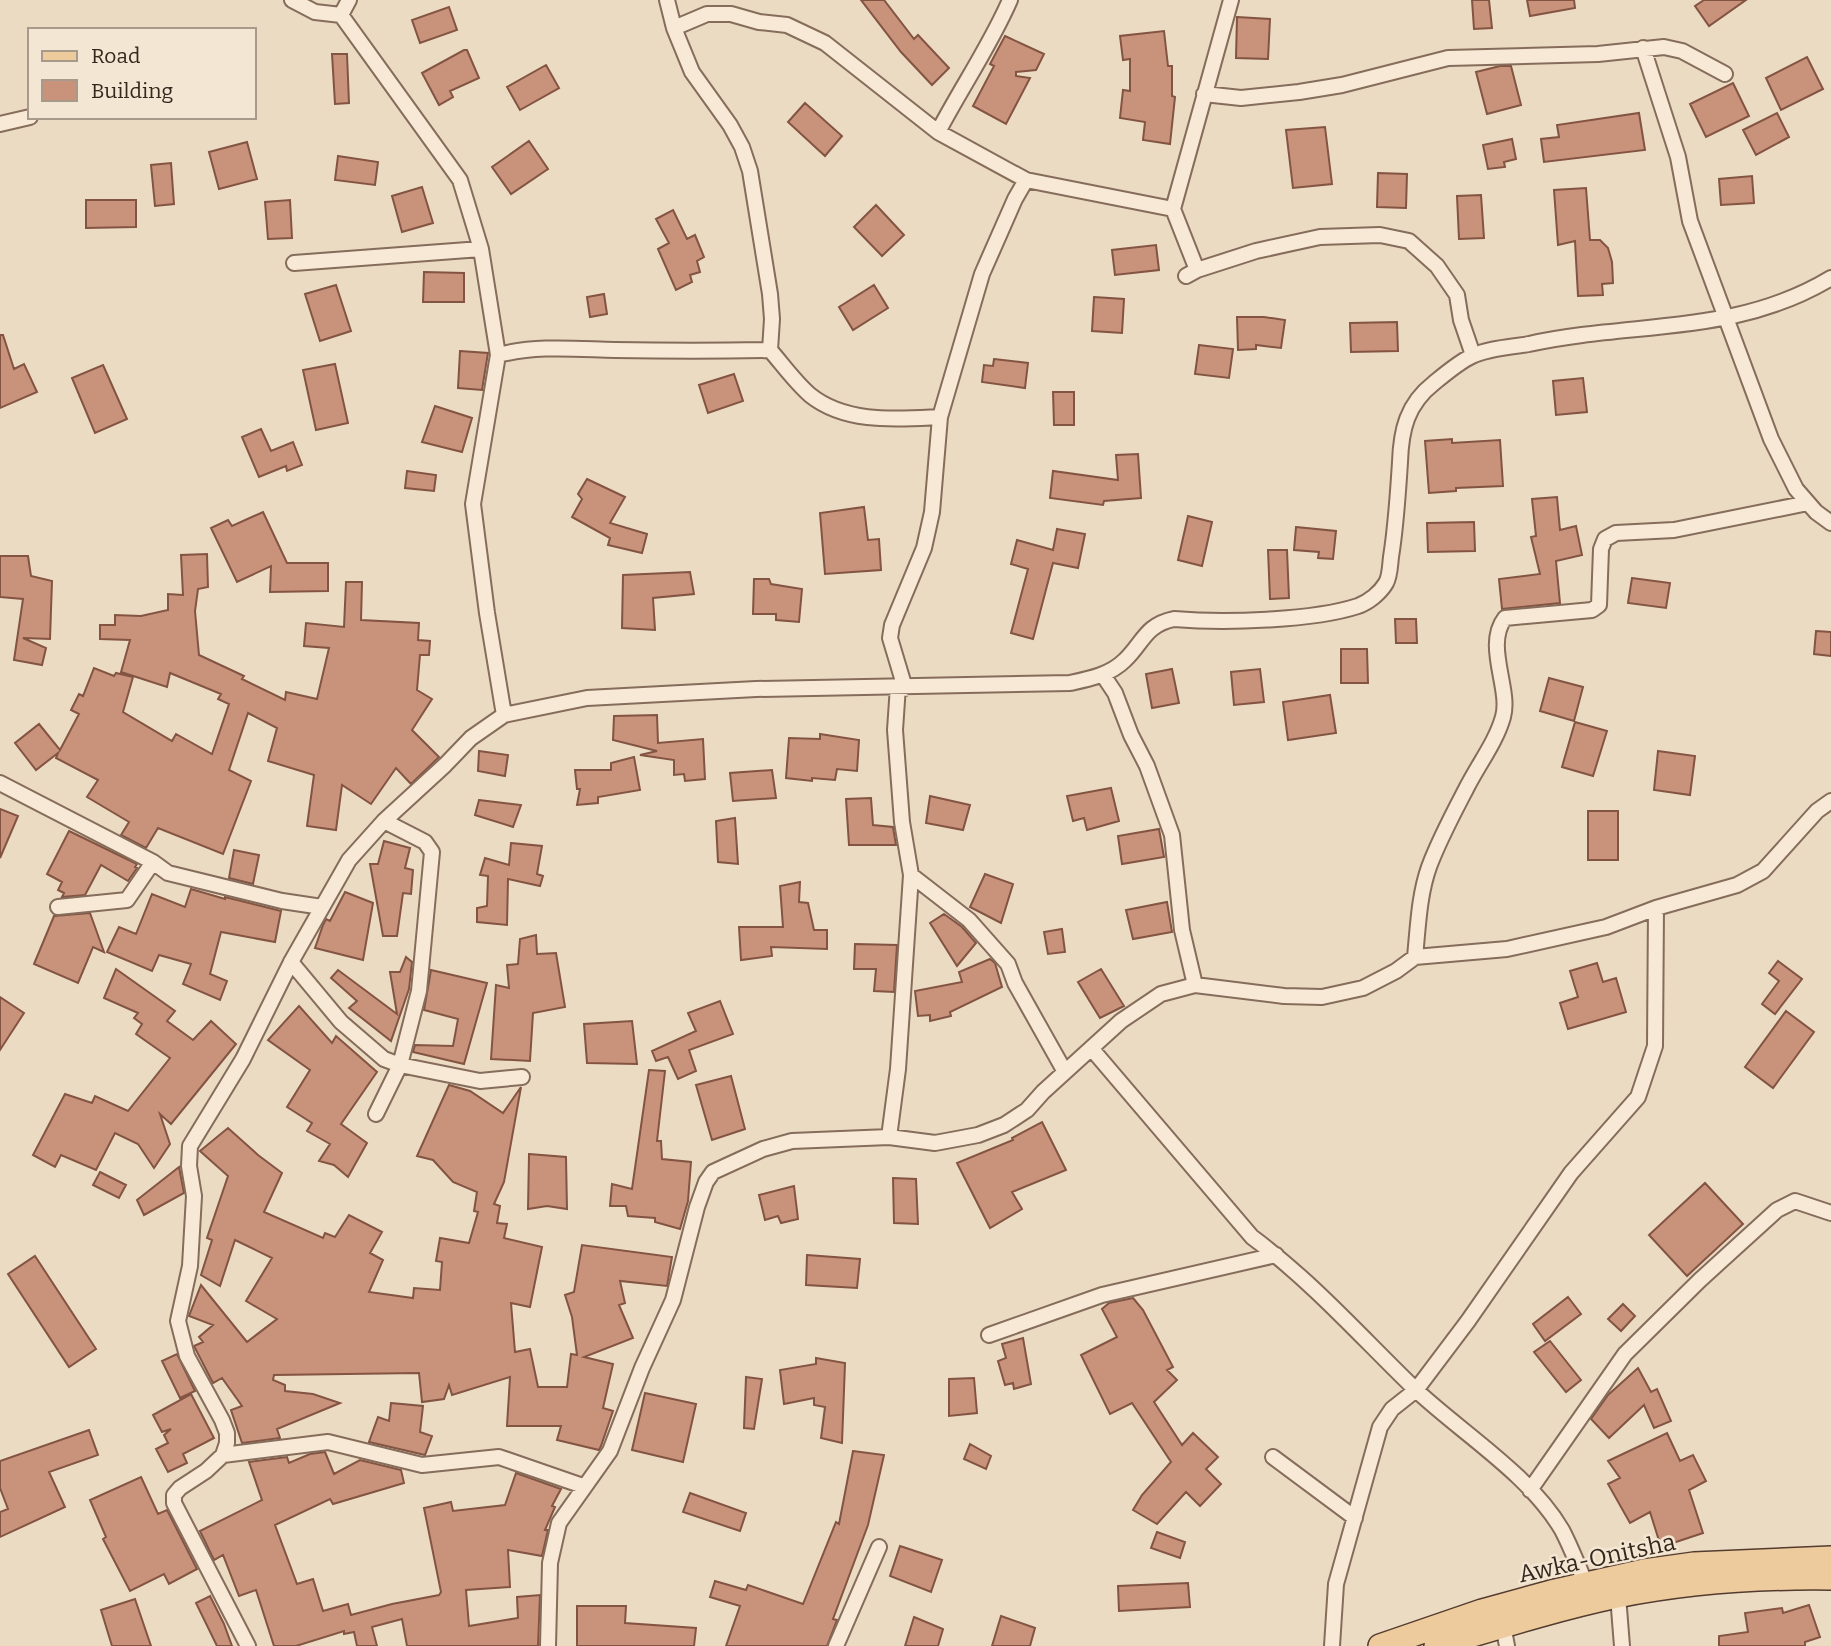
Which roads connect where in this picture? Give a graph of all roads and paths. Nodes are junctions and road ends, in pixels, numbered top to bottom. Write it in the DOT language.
graph roads {
  1 [pos="292,0"];
  2 [pos="349,0"];
  3 [pos="667,0"];
  4 [pos="1010,0"];
  5 [pos="1231,0"];
  6 [pos="341,15"];
  7 [pos="674,29"];
  8 [pos="1643,48"];
  9 [pos="1725,74"];
  10 [pos="1204,94"];
  11 [pos="28,117"];
  12 [pos="0,124"];
  13 [pos="938,132"];
  14 [pos="1026,180"];
  15 [pos="1173,209"];
  16 [pos="481,249"];
  17 [pos="294,263"];
  18 [pos="1831,278"];
  19 [pos="1726,319"];
  20 [pos="770,350"];
  21 [pos="498,355"];
  22 [pos="1473,355"];
  23 [pos="940,417"];
  24 [pos="1808,503"];
  25 [pos="1831,523"];
  26 [pos="1103,675"];
  27 [pos="902,687"];
  28 [pos="504,715"];
  29 [pos="0,783"];
  30 [pos="1831,801"];
  31 [pos="384,821"];
  32 [pos="153,862"];
  33 [pos="911,876"];
  34 [pos="58,907"];
  35 [pos="321,907"];
  36 [pos="1656,908"];
  37 [pos="1415,957"];
  38 [pos="291,962"];
  39 [pos="1195,985"];
  40 [pos="1091,1048"];
  41 [pos="400,1065"];
  42 [pos="1065,1072"];
  43 [pos="522,1077"];
  44 [pos="376,1114"];
  45 [pos="889,1137"];
  46 [pos="1831,1213"];
  47 [pos="1276,1255"];
  48 [pos="989,1335"];
  49 [pos="1416,1390"];
  50 [pos="223,1455"];
  51 [pos="1273,1457"];
  52 [pos="583,1486"];
  53 [pos="1530,1490"];
  54 [pos="1355,1518"];
  55 [pos="878,1547"];
  56 [pos="1831,1558"];
  57 [pos="1831,1578"];
  58 [pos="1586,1584"];
  59 [pos="1618,1596"];
  60 [pos="1505,1636"];
  61 [pos="248,1646"];
  62 [pos="548,1646"];
  63 [pos="836,1646"];
  64 [pos="1332,1646"];
  65 [pos="1380,1646"];
  66 [pos="1436,1646"];
  67 [pos="1622,1646"];
  1 -- 6 [label="street"];
  2 -- 6 [label="street"];
  3 -- 7 [label="street"];
  4 -- 13 [label="street"];
  5 -- 10 [label="street"];
  6 -- 16 [label="street"];
  7 -- 13 [label="street"];
  7 -- 20 [label="street"];
  8 -- 9 [label="street"];
  8 -- 10 [label="street"];
  8 -- 19 [label="street"];
  10 -- 15 [label="street"];
  11 -- 12 [label="street"];
  13 -- 14 [label="street"];
  14 -- 15 [label="street"];
  14 -- 23 [label="street"];
  15 -- 22 [label="street"];
  16 -- 17 [label="street"];
  16 -- 21 [label="street"];
  18 -- 19 [label="street"];
  19 -- 22 [label="street"];
  19 -- 24 [label="street"];
  20 -- 21 [label="street"];
  20 -- 23 [label="street"];
  21 -- 28 [label="street"];
  22 -- 26 [label="street"];
  23 -- 27 [label="street"];
  24 -- 25 [label="street"];
  24 -- 37 [label="street"];
  26 -- 27 [label="street"];
  26 -- 39 [label="street"];
  27 -- 28 [label="street"];
  27 -- 33 [label="street"];
  28 -- 31 [label="street"];
  29 -- 32 [label="street"];
  30 -- 36 [label="street"];
  31 -- 35 [label="street"];
  31 -- 41 [label="street"];
  32 -- 34 [label="street"];
  32 -- 35 [label="street"];
  33 -- 42 [label="street"];
  33 -- 45 [label="street"];
  35 -- 38 [label="street"];
  36 -- 37 [label="street"];
  36 -- 49 [label="street"];
  37 -- 39 [label="street"];
  38 -- 41 [label="street"];
  38 -- 50 [label="street"];
  39 -- 40 [label="street"];
  40 -- 42 [label="street"];
  40 -- 47 [label="street"];
  41 -- 43 [label="street"];
  41 -- 44 [label="street"];
  42 -- 45 [label="street"];
  45 -- 52 [label="street"];
  46 -- 53 [label="street"];
  47 -- 48 [label="street"];
  47 -- 49 [label="street"];
  49 -- 53 [label="street"];
  49 -- 54 [label="street"];
  50 -- 52 [label="street"];
  50 -- 61 [label="street"];
  51 -- 54 [label="street"];
  52 -- 62 [label="street"];
  53 -- 58 [label="street"];
  54 -- 64 [label="street"];
  55 -- 63 [label="street"];
  56 -- 58 [label="main road, Awka-Onitsha"];
  57 -- 59 [label="main road, Awka-Onitsha"];
  58 -- 65 [label="main road, Awka-Onitsha"];
  59 -- 60 [label="main road, Awka-Onitsha"];
  59 -- 67 [label="street"];
  60 -- 66 [label="main road, Awka-Onitsha"];
}
